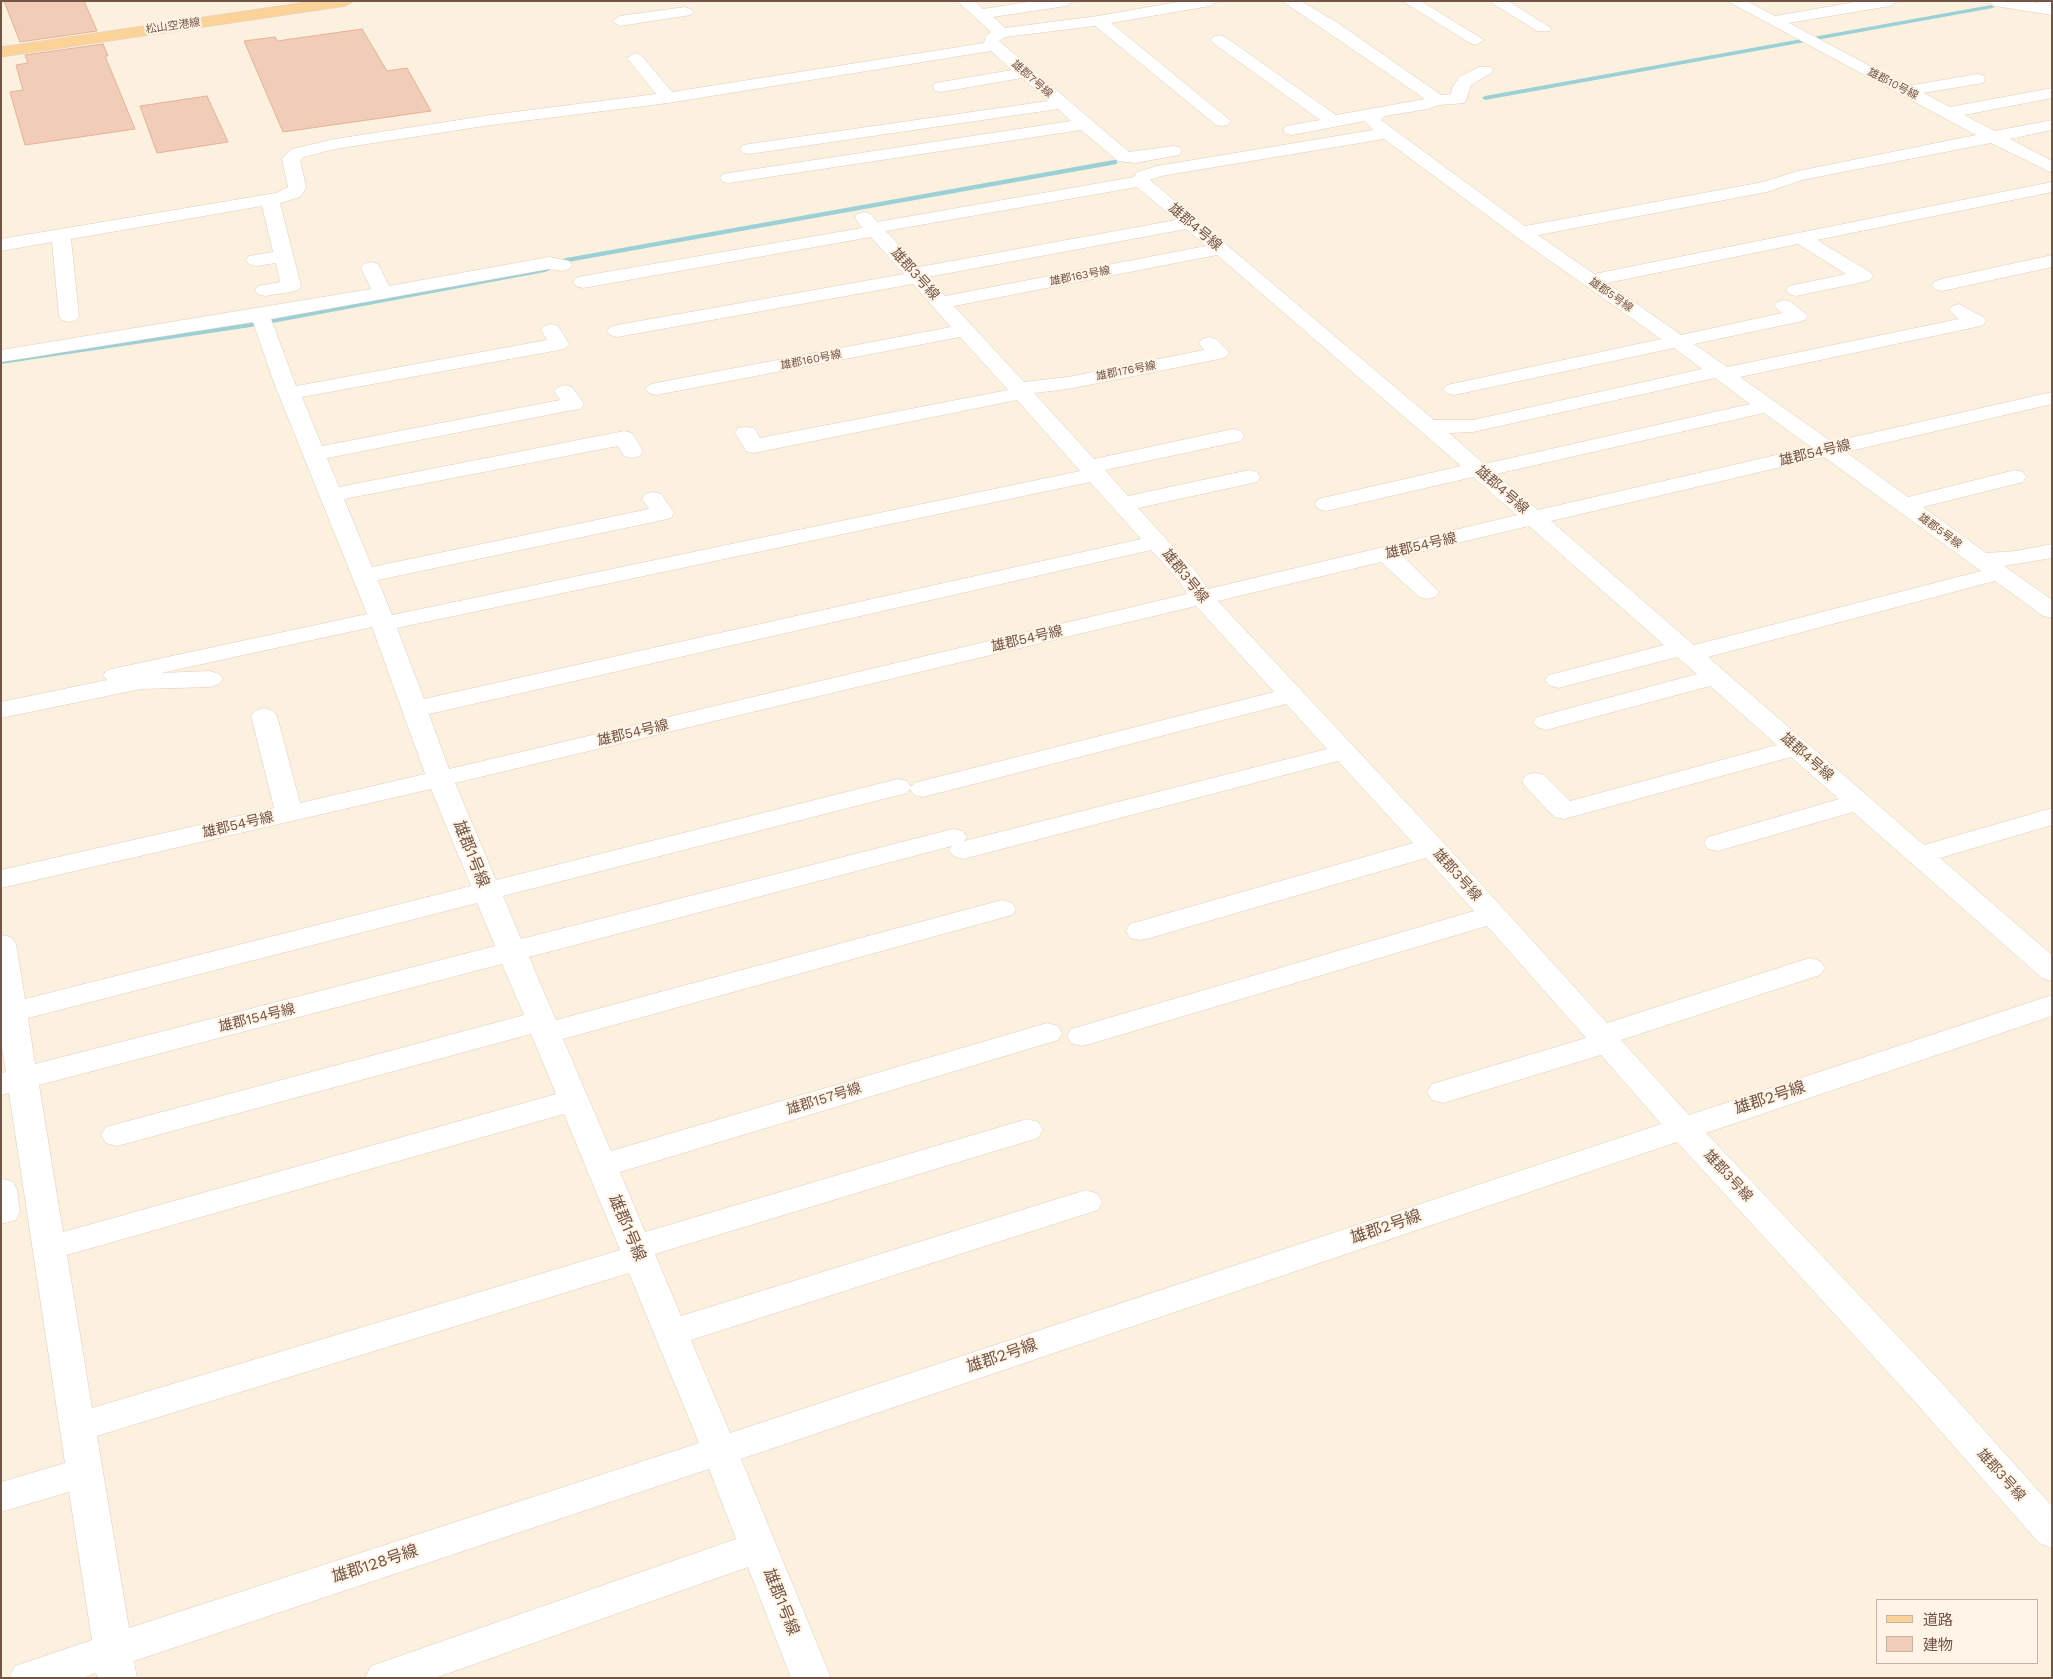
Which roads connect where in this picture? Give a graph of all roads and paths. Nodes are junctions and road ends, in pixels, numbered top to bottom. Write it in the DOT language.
graph roads {
  1 [pos="346,1"];
  2 [pos="644,1"];
  3 [pos="965,1"];
  4 [pos="1066,1"];
  5 [pos="1210,1"];
  6 [pos="1290,1"];
  7 [pos="1410,1"];
  8 [pos="1497,1"];
  9 [pos="1735,1"];
  10 [pos="1890,1"];
  11 [pos="1995,1"];
  12 [pos="2045,1"];
  13 [pos="2052,2"];
  14 [pos="2052,10"];
  15 [pos="685,12"];
  16 [pos="980,14"];
  17 [pos="657,16"];
  18 [pos="1098,21"];
  19 [pos="1773,21"];
  20 [pos="620,22"];
  21 [pos="1529,24"];
  22 [pos="998,40"];
  23 [pos="1219,40"];
  24 [pos="1476,40"];
  25 [pos="1,52"];
  26 [pos="634,58"];
  27 [pos="1485,70"];
  28 [pos="1025,73"];
  29 [pos="1978,79"];
  30 [pos="941,87"];
  31 [pos="1907,91"];
  32 [pos="2052,93"];
  33 [pos="668,98"];
  34 [pos="1435,100"];
  35 [pos="1061,104"];
  36 [pos="1947,113"];
  37 [pos="1333,121"];
  38 [pos="1084,124"];
  39 [pos="1381,124"];
  40 [pos="2052,124"];
  41 [pos="1201,125"];
  42 [pos="1279,133"];
  43 [pos="1993,136"];
  44 [pos="757,146"];
  45 [pos="1193,148"];
  46 [pos="2052,168"];
  47 [pos="729,178"];
  48 [pos="1140,181"];
  49 [pos="2052,187"];
  50 [pos="270,200"];
  51 [pos="1190,223"];
  52 [pos="871,226"];
  53 [pos="1522,232"];
  54 [pos="61,235"];
  55 [pos="1801,238"];
  56 [pos="1,245"];
  57 [pos="1220,249"];
  58 [pos="2034,250"];
  59 [pos="283,256"];
  60 [pos="256,260"];
  61 [pos="2052,260"];
  62 [pos="555,264"];
  63 [pos="1972,264"];
  64 [pos="371,268"];
  65 [pos="1989,274"];
  66 [pos="916,276"];
  67 [pos="1591,280"];
  68 [pos="583,282"];
  69 [pos="1942,285"];
  70 [pos="265,290"];
  71 [pos="382,293"];
  72 [pos="940,303"];
  73 [pos="1959,310"];
  74 [pos="69,316"];
  75 [pos="261,319"];
  76 [pos="551,330"];
  77 [pos="965,330"];
  78 [pos="617,331"];
  79 [pos="1677,340"];
  80 [pos="1209,343"];
  81 [pos="1844,348"];
  82 [pos="1,356"];
  83 [pos="1862,361"];
  84 [pos="1721,372"];
  85 [pos="664,383"];
  86 [pos="1454,390"];
  87 [pos="565,391"];
  88 [pos="1021,391"];
  89 [pos="290,393"];
  90 [pos="2052,398"];
  91 [pos="1768,406"];
  92 [pos="1429,427"];
  93 [pos="746,433"];
  94 [pos="1233,436"];
  95 [pos="1829,449"];
  96 [pos="632,451"];
  97 [pos="314,454"];
  98 [pos="1092,470"];
  99 [pos="1480,470"];
  100 [pos="1248,477"];
  101 [pos="2015,477"];
  102 [pos="331,494"];
  103 [pos="653,499"];
  104 [pos="1123,504"];
  105 [pos="1326,504"];
  106 [pos="1904,504"];
  107 [pos="1534,518"];
  108 [pos="1157,542"];
  109 [pos="2052,551"];
  110 [pos="1387,554"];
  111 [pos="1990,567"];
  112 [pos="364,576"];
  113 [pos="1427,592"];
  114 [pos="1201,598"];
  115 [pos="2052,611"];
  116 [pos="382,621"];
  117 [pos="1686,651"];
  118 [pos="116,675"];
  119 [pos="1716,677"];
  120 [pos="210,679"];
  121 [pos="1558,680"];
  122 [pos="1291,695"];
  123 [pos="415,709"];
  124 [pos="1,710"];
  125 [pos="264,716"];
  126 [pos="1546,722"];
  127 [pos="1796,748"];
  128 [pos="1344,752"];
  129 [pos="440,779"];
  130 [pos="1535,781"];
  131 [pos="1858,802"];
  132 [pos="288,813"];
  133 [pos="2052,816"];
  134 [pos="1718,843"];
  135 [pos="1432,847"];
  136 [pos="1919,855"];
  137 [pos="1,879"];
  138 [pos="488,892"];
  139 [pos="1002,909"];
  140 [pos="1492,915"];
  141 [pos="1140,931"];
  142 [pos="1,944"];
  143 [pos="512,952"];
  144 [pos="1810,968"];
  145 [pos="2052,971"];
  146 [pos="2052,1005"];
  147 [pos="12,1012"];
  148 [pos="543,1027"];
  149 [pos="1047,1032"];
  150 [pos="1082,1036"];
  151 [pos="1603,1039"];
  152 [pos="12,1081"];
  153 [pos="1443,1092"];
  154 [pos="574,1100"];
  155 [pos="1682,1128"];
  156 [pos="1027,1130"];
  157 [pos="117,1135"];
  158 [pos="601,1166"];
  159 [pos="1,1190"];
  160 [pos="1086,1202"];
  161 [pos="1,1212"];
  162 [pos="49,1248"];
  163 [pos="637,1252"];
  164 [pos="671,1333"];
  165 [pos="78,1428"];
  166 [pos="720,1451"];
  167 [pos="84,1472"];
  168 [pos="1,1497"];
  169 [pos="2052,1532"];
  170 [pos="759,1547"];
  171 [pos="115,1664"];
  172 [pos="29,1678"];
  173 [pos="385,1678"];
  174 [pos="811,1678"];
  1 -- 25 [label="main road, 松山空港線"];
  2 -- 17 [label="street"];
  3 -- 16 [label="street, 雄郡7号線"];
  4 -- 16 [label="street"];
  5 -- 18 [label="street"];
  6 -- 34 [label="street"];
  7 -- 24 [label="street"];
  8 -- 21 [label="street"];
  9 -- 19 [label="street, 雄郡10号線"];
  10 -- 19 [label="street"];
  11 -- 14 [label="street"];
  12 -- 13 [label="street"];
  15 -- 17 [label="street"];
  16 -- 22 [label="street, 雄郡7号線"];
  17 -- 20 [label="street"];
  18 -- 22 [label="street"];
  18 -- 41 [label="street"];
  19 -- 31 [label="street, 雄郡10号線"];
  22 -- 28 [label="street, 雄郡7号線"];
  22 -- 33 [label="street"];
  23 -- 37 [label="street"];
  26 -- 33 [label="street"];
  27 -- 34 [label="street"];
  28 -- 30 [label="street"];
  28 -- 35 [label="street, 雄郡7号線"];
  29 -- 31 [label="street"];
  31 -- 36 [label="street, 雄郡10号線"];
  32 -- 36 [label="street"];
  33 -- 50 [label="street"];
  34 -- 39 [label="street"];
  35 -- 38 [label="street, 雄郡7号線"];
  35 -- 44 [label="street"];
  36 -- 43 [label="street, 雄郡10号線"];
  37 -- 39 [label="street"];
  37 -- 42 [label="street"];
  38 -- 45 [label="street, 雄郡7号線"];
  38 -- 47 [label="street"];
  39 -- 48 [label="street"];
  39 -- 53 [label="street, 雄郡5号線"];
  40 -- 43 [label="street"];
  43 -- 46 [label="street, 雄郡10号線"];
  43 -- 53 [label="street"];
  48 -- 51 [label="street, 雄郡4号線"];
  48 -- 52 [label="street"];
  49 -- 55 [label="street"];
  50 -- 54 [label="street"];
  50 -- 59 [label="street"];
  51 -- 57 [label="street, 雄郡4号線"];
  51 -- 66 [label="street"];
  52 -- 66 [label="street, 雄郡3号線"];
  52 -- 68 [label="street"];
  53 -- 67 [label="street, 雄郡5号線"];
  54 -- 56 [label="street"];
  54 -- 74 [label="street"];
  55 -- 67 [label="street"];
  55 -- 79 [label="street"];
  57 -- 72 [label="street, 雄郡163号線"];
  57 -- 92 [label="street, 雄郡4号線"];
  58 -- 61 [label="street"];
  59 -- 60 [label="street"];
  59 -- 70 [label="street"];
  61 -- 65 [label="street"];
  62 -- 71 [label="street"];
  63 -- 65 [label="street"];
  64 -- 71 [label="street"];
  65 -- 69 [label="street"];
  66 -- 72 [label="street, 雄郡3号線"];
  66 -- 78 [label="street"];
  67 -- 79 [label="street, 雄郡5号線"];
  71 -- 75 [label="street"];
  72 -- 77 [label="street, 雄郡3号線"];
  73 -- 81 [label="street"];
  75 -- 82 [label="street"];
  75 -- 89 [label="street, 雄郡1号線"];
  76 -- 89 [label="street"];
  77 -- 85 [label="street, 雄郡160号線"];
  77 -- 88 [label="street, 雄郡3号線"];
  79 -- 84 [label="street, 雄郡5号線"];
  79 -- 86 [label="street"];
  80 -- 88 [label="street, 雄郡176号線"];
  81 -- 83 [label="street"];
  81 -- 84 [label="street"];
  84 -- 91 [label="street, 雄郡5号線"];
  84 -- 92 [label="street"];
  87 -- 97 [label="street"];
  88 -- 93 [label="street"];
  88 -- 98 [label="street, 雄郡3号線"];
  89 -- 97 [label="street, 雄郡1号線"];
  90 -- 95 [label="street, 雄郡54号線"];
  91 -- 95 [label="street, 雄郡5号線"];
  91 -- 99 [label="street"];
  92 -- 99 [label="street, 雄郡4号線"];
  94 -- 98 [label="street"];
  95 -- 106 [label="street, 雄郡5号線"];
  95 -- 107 [label="street, 雄郡54号線"];
  96 -- 102 [label="street"];
  97 -- 102 [label="street, 雄郡1号線"];
  98 -- 104 [label="street, 雄郡3号線"];
  98 -- 116 [label="street"];
  99 -- 105 [label="street"];
  99 -- 107 [label="street, 雄郡4号線"];
  100 -- 104 [label="street"];
  101 -- 106 [label="street"];
  102 -- 112 [label="street, 雄郡1号線"];
  103 -- 112 [label="street"];
  104 -- 108 [label="street, 雄郡3号線"];
  106 -- 111 [label="street, 雄郡5号線"];
  107 -- 110 [label="street, 雄郡54号線"];
  107 -- 117 [label="street, 雄郡4号線"];
  108 -- 114 [label="street, 雄郡3号線"];
  108 -- 123 [label="street"];
  109 -- 111 [label="street"];
  110 -- 113 [label="street"];
  110 -- 114 [label="street, 雄郡54号線"];
  111 -- 115 [label="street, 雄郡5号線"];
  111 -- 117 [label="street"];
  112 -- 116 [label="street, 雄郡1号線"];
  114 -- 122 [label="street, 雄郡3号線"];
  114 -- 129 [label="street, 雄郡54号線"];
  116 -- 118 [label="street"];
  116 -- 123 [label="street, 雄郡1号線"];
  117 -- 119 [label="street, 雄郡4号線"];
  117 -- 121 [label="street"];
  119 -- 126 [label="street"];
  119 -- 127 [label="street, 雄郡4号線"];
  120 -- 124 [label="street"];
  122 -- 128 [label="street, 雄郡3号線"];
  122 -- 138 [label="street"];
  123 -- 129 [label="street, 雄郡1号線"];
  125 -- 132 [label="street"];
  127 -- 130 [label="street"];
  127 -- 131 [label="street, 雄郡4号線"];
  128 -- 135 [label="street, 雄郡3号線"];
  128 -- 143 [label="street, 雄郡154号線"];
  129 -- 132 [label="street, 雄郡54号線"];
  129 -- 138 [label="street, 雄郡1号線"];
  131 -- 134 [label="street"];
  131 -- 136 [label="street, 雄郡4号線"];
  132 -- 137 [label="street, 雄郡54号線"];
  133 -- 136 [label="street"];
  135 -- 140 [label="street, 雄郡3号線"];
  135 -- 141 [label="street"];
  136 -- 145 [label="street, 雄郡4号線"];
  138 -- 143 [label="street, 雄郡1号線"];
  138 -- 147 [label="street"];
  139 -- 148 [label="street"];
  140 -- 150 [label="street"];
  140 -- 151 [label="street, 雄郡3号線"];
  142 -- 147 [label="street"];
  143 -- 148 [label="street, 雄郡1号線"];
  143 -- 152 [label="street, 雄郡154号線"];
  144 -- 151 [label="street"];
  146 -- 155 [label="street, 雄郡2号線"];
  147 -- 152 [label="street"];
  148 -- 154 [label="street, 雄郡1号線"];
  148 -- 157 [label="street"];
  149 -- 158 [label="street, 雄郡157号線"];
  151 -- 153 [label="street"];
  151 -- 155 [label="street, 雄郡3号線"];
  152 -- 162 [label="street"];
  154 -- 158 [label="street, 雄郡1号線"];
  154 -- 162 [label="street"];
  155 -- 166 [label="street, 雄郡2号線"];
  155 -- 169 [label="street, 雄郡3号線"];
  156 -- 163 [label="street"];
  158 -- 163 [label="street, 雄郡1号線"];
  159 -- 161 [label="street"];
  160 -- 164 [label="street"];
  162 -- 165 [label="street"];
  163 -- 164 [label="street, 雄郡1号線"];
  163 -- 165 [label="street"];
  164 -- 166 [label="street, 雄郡1号線"];
  165 -- 167 [label="street"];
  166 -- 170 [label="street, 雄郡1号線"];
  166 -- 171 [label="street, 雄郡128号線"];
  167 -- 168 [label="street"];
  167 -- 171 [label="street"];
  170 -- 173 [label="street"];
  170 -- 174 [label="street, 雄郡1号線"];
  171 -- 172 [label="street, 雄郡128号線"];
}
